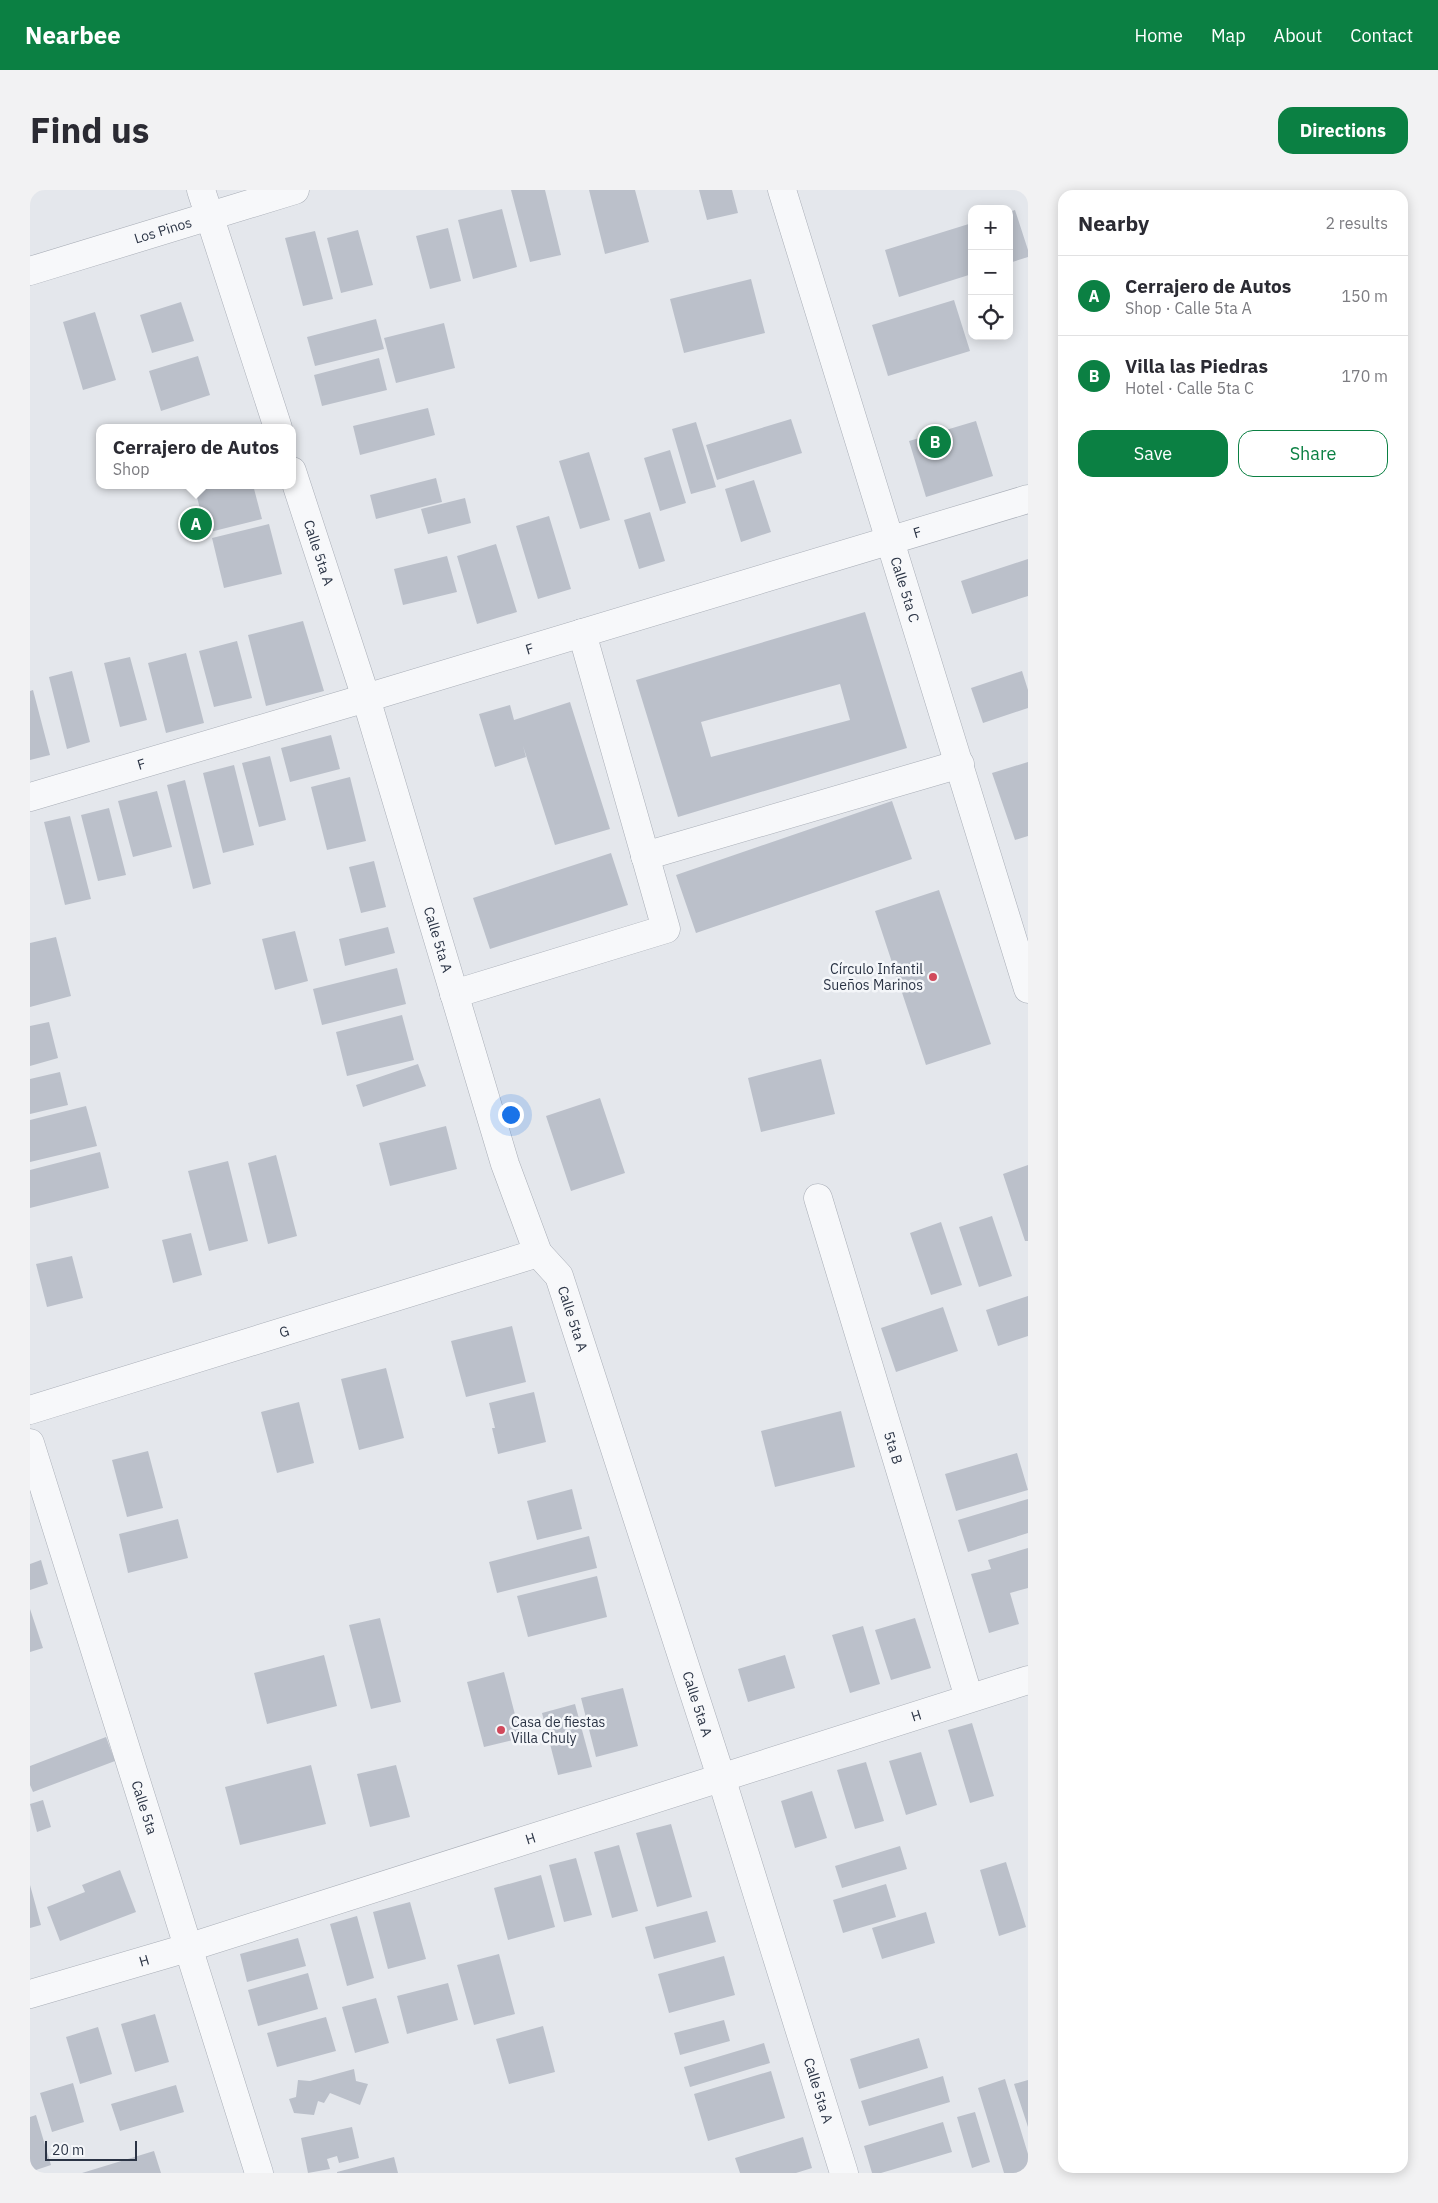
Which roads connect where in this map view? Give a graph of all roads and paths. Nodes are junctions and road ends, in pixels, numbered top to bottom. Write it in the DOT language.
graph roads {
  1 [pos="201,190"];
  2 [pos="295,190"];
  3 [pos="782,190"];
  4 [pos="210,216"];
  5 [pos="30,271"];
  6 [pos="277,424"];
  7 [pos="296,483"];
  8 [pos="1028,499"];
  9 [pos="889,541"];
  10 [pos="582,633"];
  11 [pos="366,698"];
  12 [pos="960,764"];
  13 [pos="30,797"];
  14 [pos="645,856"];
  15 [pos="1028,989"];
  16 [pos="454,994"];
  17 [pos="818,1198"];
  18 [pos="538,1253"];
  19 [pos="30,1410"];
  20 [pos="30,1443"];
  21 [pos="1028,1680"];
  22 [pos="970,1698"];
  23 [pos="721,1777"];
  24 [pos="187,1948"];
  25 [pos="30,1994"];
  26 [pos="258,2173"];
  27 [pos="844,2173"];
  1 -- 4 [label="street"];
  2 -- 4 [label="street, Los Pinos"];
  3 -- 9 [label="street, Calle 5ta C"];
  4 -- 5 [label="street, Los Pinos"];
  4 -- 6 [label="street"];
  7 -- 11 [label="street, Calle 5ta A"];
  8 -- 9 [label="street, F"];
  9 -- 10 [label="street, F"];
  9 -- 12 [label="street, Calle 5ta C"];
  10 -- 11 [label="street, F"];
  10 -- 14 [label="street"];
  11 -- 13 [label="street, F"];
  11 -- 16 [label="street, Calle 5ta A"];
  12 -- 14 [label="street"];
  12 -- 15 [label="street, Calle 5ta C"];
  14 -- 16 [label="street"];
  16 -- 18 [label="street, Calle 5ta A"];
  17 -- 22 [label="street, 5ta B"];
  18 -- 19 [label="street, G"];
  18 -- 23 [label="street, Calle 5ta A"];
  20 -- 24 [label="street, Calle 5ta"];
  21 -- 22 [label="street, H"];
  22 -- 23 [label="street, H"];
  23 -- 24 [label="street, H"];
  23 -- 27 [label="street, Calle 5ta A"];
  24 -- 25 [label="street, H"];
  24 -- 26 [label="street, Calle 5ta"];
}
